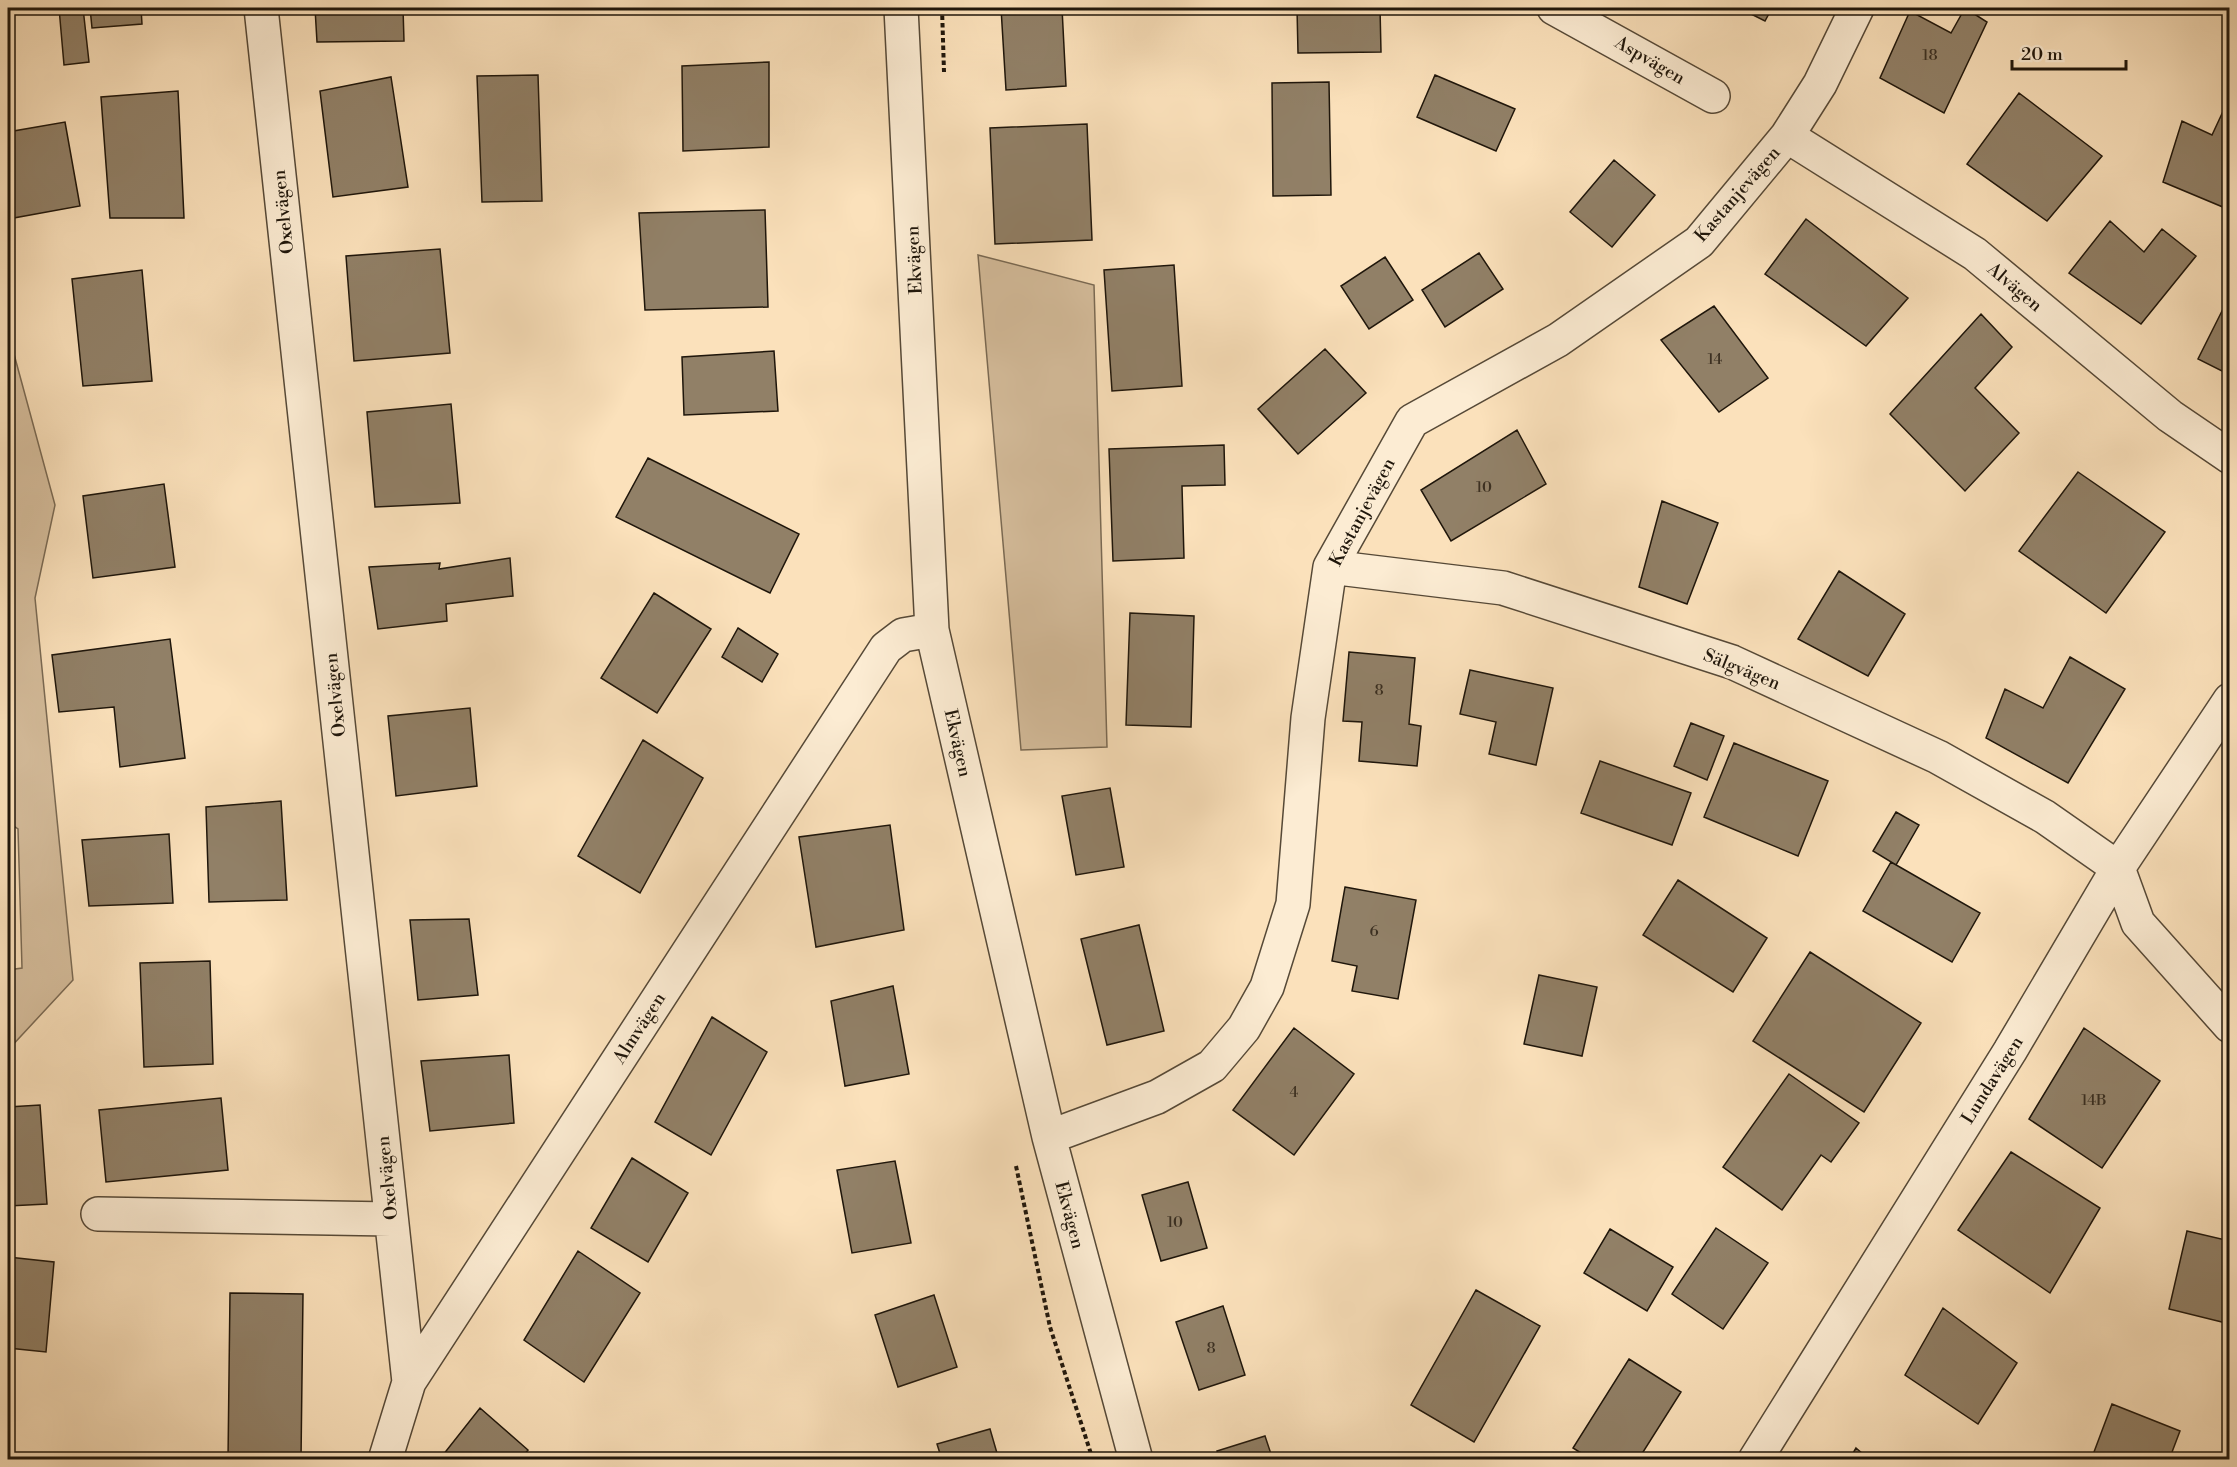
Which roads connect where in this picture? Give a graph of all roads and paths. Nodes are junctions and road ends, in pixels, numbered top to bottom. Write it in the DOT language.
graph roads {
  1 [pos="261,8"];
  2 [pos="901,8"];
  3 [pos="942,8"];
  4 [pos="1554,8"];
  5 [pos="1857,8"];
  6 [pos="944,78"];
  7 [pos="1713,96"];
  8 [pos="1787,136"];
  9 [pos="2229,457"];
  10 [pos="1330,567"];
  11 [pos="932,630"];
  12 [pos="2229,700"];
  13 [pos="2118,868"];
  14 [pos="2229,1026"];
  15 [pos="1049,1137"];
  16 [pos="98,1214"];
  17 [pos="392,1219"];
  18 [pos="409,1382"];
  19 [pos="386,1460"];
  20 [pos="1136,1460"];
  21 [pos="1755,1460"];
  1 -- 17 [label="street, Oxelvägen"];
  2 -- 11 [label="street, Ekvägen"];
  3 -- 6 [label="path"];
  4 -- 7 [label="street, Aspvägen"];
  5 -- 8 [label="street, Kastanjevägen"];
  8 -- 9 [label="street, Alvägen"];
  8 -- 10 [label="street, Kastanjevägen"];
  10 -- 13 [label="street, Sälgvägen"];
  10 -- 15 [label="street, Kastanjevägen"];
  11 -- 15 [label="street, Ekvägen"];
  11 -- 18 [label="street, Almvägen"];
  12 -- 13 [label="street, Lundavägen"];
  13 -- 14 [label="street"];
  13 -- 21 [label="street, Lundavägen"];
  15 -- 20 [label="street, Ekvägen"];
  16 -- 17 [label="street"];
  17 -- 18 [label="street, Oxelvägen"];
  18 -- 19 [label="street, Almvägen"];
}
